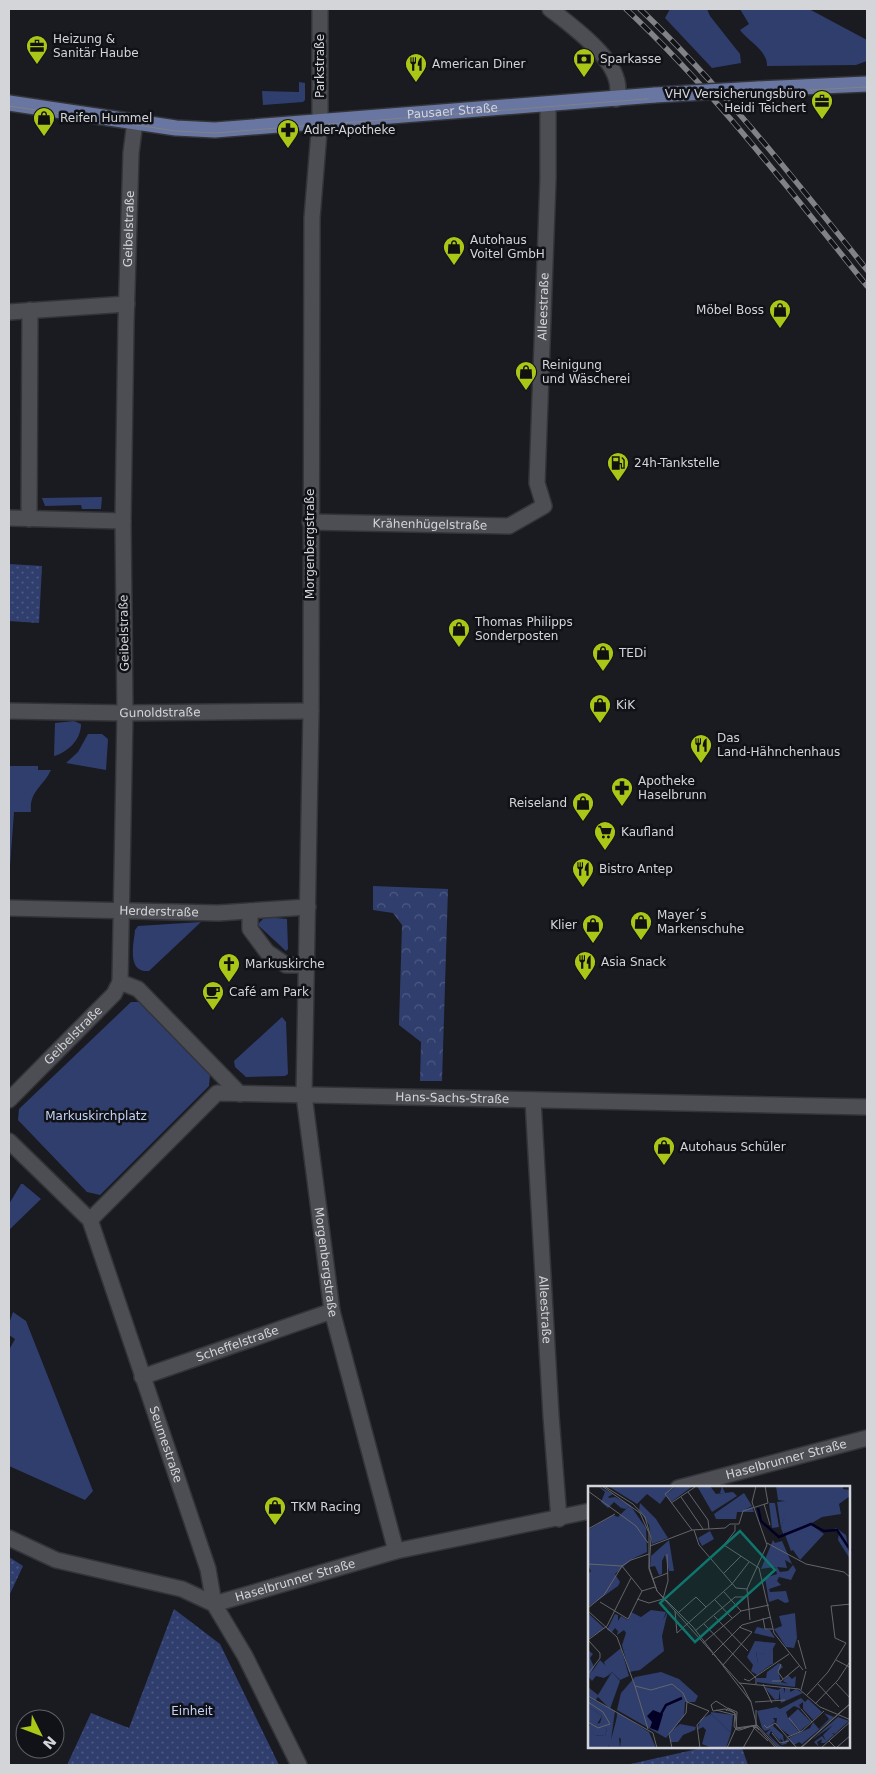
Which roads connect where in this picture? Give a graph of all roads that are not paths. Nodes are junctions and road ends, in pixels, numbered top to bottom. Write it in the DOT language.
graph roads {
  1 [pos="320,9"];
  2 [pos="550,9"];
  3 [pos="867,84"];
  4 [pos="616,99"];
  5 [pos="9,103"];
  6 [pos="548,105"];
  7 [pos="135,122"];
  8 [pos="320,122"];
  9 [pos="127,304"];
  10 [pos="30,310"];
  11 [pos="9,312"];
  12 [pos="544,506"];
  13 [pos="9,518"];
  14 [pos="29,519"];
  15 [pos="123,521"];
  16 [pos="310,522"];
  17 [pos="9,711"];
  18 [pos="311,711"];
  19 [pos="125,713"];
  20 [pos="308,906"];
  21 [pos="9,908"];
  22 [pos="122,910"];
  23 [pos="250,911"];
  24 [pos="306,965"];
  25 [pos="120,982"];
  26 [pos="240,1094"];
  27 [pos="304,1095"];
  28 [pos="9,1100"];
  29 [pos="534,1100"];
  30 [pos="867,1107"];
  31 [pos="9,1141"];
  32 [pos="90,1220"];
  33 [pos="332,1311"];
  34 [pos="142,1377"];
  35 [pos="867,1438"];
  36 [pos="686,1486"];
  37 [pos="588,1512"];
  38 [pos="560,1519"];
  39 [pos="9,1538"];
  40 [pos="396,1551"];
  41 [pos="214,1604"];
  42 [pos="299,1765"];
  1 -- 8 [label="street, Parkstraße"];
  2 -- 4 [label="street"];
  3 -- 4 [label="main road, Pausaer Straße, bridge"];
  4 -- 6 [label="main road, Pausaer Straße"];
  5 -- 7 [label="main road, Pausaer Straße"];
  6 -- 8 [label="main road, Pausaer Straße"];
  6 -- 12 [label="street, Alleestraße"];
  7 -- 8 [label="main road, Pausaer Straße"];
  7 -- 9 [label="street, Geibelstraße"];
  8 -- 16 [label="street, Morgenbergstraße"];
  9 -- 10 [label="street"];
  9 -- 15 [label="street, Geibelstraße"];
  10 -- 11 [label="street"];
  10 -- 14 [label="street"];
  12 -- 16 [label="street, Krähenhügelstraße"];
  13 -- 14 [label="street"];
  14 -- 15 [label="street"];
  15 -- 19 [label="street, Geibelstraße"];
  16 -- 18 [label="street, Morgenbergstraße"];
  17 -- 19 [label="street, Gunoldstraße"];
  18 -- 19 [label="street, Gunoldstraße"];
  18 -- 20 [label="street, Morgenbergstraße"];
  19 -- 22 [label="street, Geibelstraße"];
  20 -- 23 [label="street, Herderstraße"];
  20 -- 24 [label="street, Morgenbergstraße"];
  21 -- 22 [label="street, Herderstraße"];
  22 -- 23 [label="street, Herderstraße"];
  22 -- 25 [label="street, Geibelstraße"];
  23 -- 24 [label="street"];
  24 -- 27 [label="street, Morgenbergstraße"];
  25 -- 26 [label="street"];
  25 -- 28 [label="street, Geibelstraße"];
  26 -- 27 [label="street, Hans-Sachs-Straße"];
  26 -- 32 [label="street, Hans-Sachs-Straße"];
  27 -- 29 [label="street, Hans-Sachs-Straße"];
  27 -- 33 [label="street, Morgenbergstraße"];
  29 -- 30 [label="street, Hans-Sachs-Straße"];
  29 -- 38 [label="street, Alleestraße"];
  31 -- 32 [label="street, Seumestraße"];
  32 -- 34 [label="street, Seumestraße"];
  33 -- 34 [label="street, Scheffelstraße"];
  33 -- 40 [label="street, Morgenbergstraße"];
  34 -- 41 [label="street, Seumestraße"];
  35 -- 36 [label="street, Haselbrunner Straße"];
  37 -- 38 [label="street, Haselbrunner Straße"];
  38 -- 40 [label="street, Haselbrunner Straße"];
  39 -- 41 [label="street"];
  40 -- 41 [label="street, Haselbrunner Straße"];
  41 -- 42 [label="street, Seumestraße"];
}
